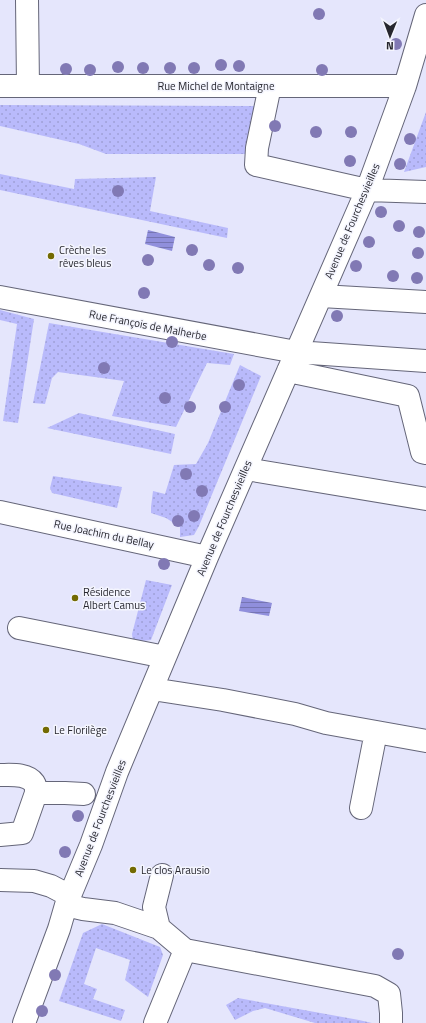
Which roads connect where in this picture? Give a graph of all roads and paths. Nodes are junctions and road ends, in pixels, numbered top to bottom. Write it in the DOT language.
graph roads {
  1 [pos="27,0"];
  2 [pos="426,15"];
  3 [pos="0,86"];
  4 [pos="28,86"];
  5 [pos="270,86"];
  6 [pos="405,86"];
  7 [pos="367,190"];
  8 [pos="426,192"];
  9 [pos="321,296"];
  10 [pos="0,297"];
  11 [pos="426,302"];
  12 [pos="292,361"];
  13 [pos="426,361"];
  14 [pos="426,452"];
  15 [pos="246,469"];
  16 [pos="426,499"];
  17 [pos="0,512"];
  18 [pos="207,557"];
  19 [pos="19,628"];
  20 [pos="165,657"];
  21 [pos="152,688"];
  22 [pos="376,732"];
  23 [pos="426,741"];
  24 [pos="0,775"];
  25 [pos="36,793"];
  26 [pos="84,794"];
  27 [pos="362,808"];
  28 [pos="0,835"];
  29 [pos="162,875"];
  30 [pos="0,880"];
  31 [pos="68,900"];
  32 [pos="160,928"];
  33 [pos="185,950"];
  34 [pos="24,1023"];
  35 [pos="155,1023"];
  36 [pos="391,1023"];
  1 -- 4 [label="street"];
  2 -- 6 [label="street, Avenue de Fourchesvieilles"];
  3 -- 4 [label="street, Rue Michel de Montaigne"];
  4 -- 5 [label="street, Rue Michel de Montaigne"];
  5 -- 6 [label="street, Rue Michel de Montaigne"];
  5 -- 7 [label="street"];
  6 -- 7 [label="street, Avenue de Fourchesvieilles"];
  7 -- 8 [label="street"];
  7 -- 9 [label="street, Avenue de Fourchesvieilles"];
  9 -- 11 [label="street"];
  9 -- 12 [label="street, Avenue de Fourchesvieilles"];
  10 -- 12 [label="street, Rue François de Malherbe"];
  12 -- 13 [label="street"];
  12 -- 14 [label="street"];
  12 -- 15 [label="street, Avenue de Fourchesvieilles"];
  15 -- 16 [label="street"];
  15 -- 18 [label="street, Avenue de Fourchesvieilles"];
  17 -- 18 [label="street, Rue Joachim du Bellay"];
  18 -- 20 [label="street, Avenue de Fourchesvieilles"];
  19 -- 20 [label="street"];
  20 -- 21 [label="street, Avenue de Fourchesvieilles"];
  21 -- 22 [label="street"];
  21 -- 31 [label="street, Avenue de Fourchesvieilles"];
  22 -- 23 [label="street"];
  22 -- 27 [label="street"];
  24 -- 25 [label="street"];
  25 -- 26 [label="street"];
  25 -- 28 [label="street"];
  29 -- 32 [label="street"];
  30 -- 31 [label="street"];
  31 -- 32 [label="street"];
  31 -- 34 [label="street, Avenue de Fourchesvieilles"];
  32 -- 33 [label="street"];
  33 -- 35 [label="street"];
  33 -- 36 [label="street"];
}
